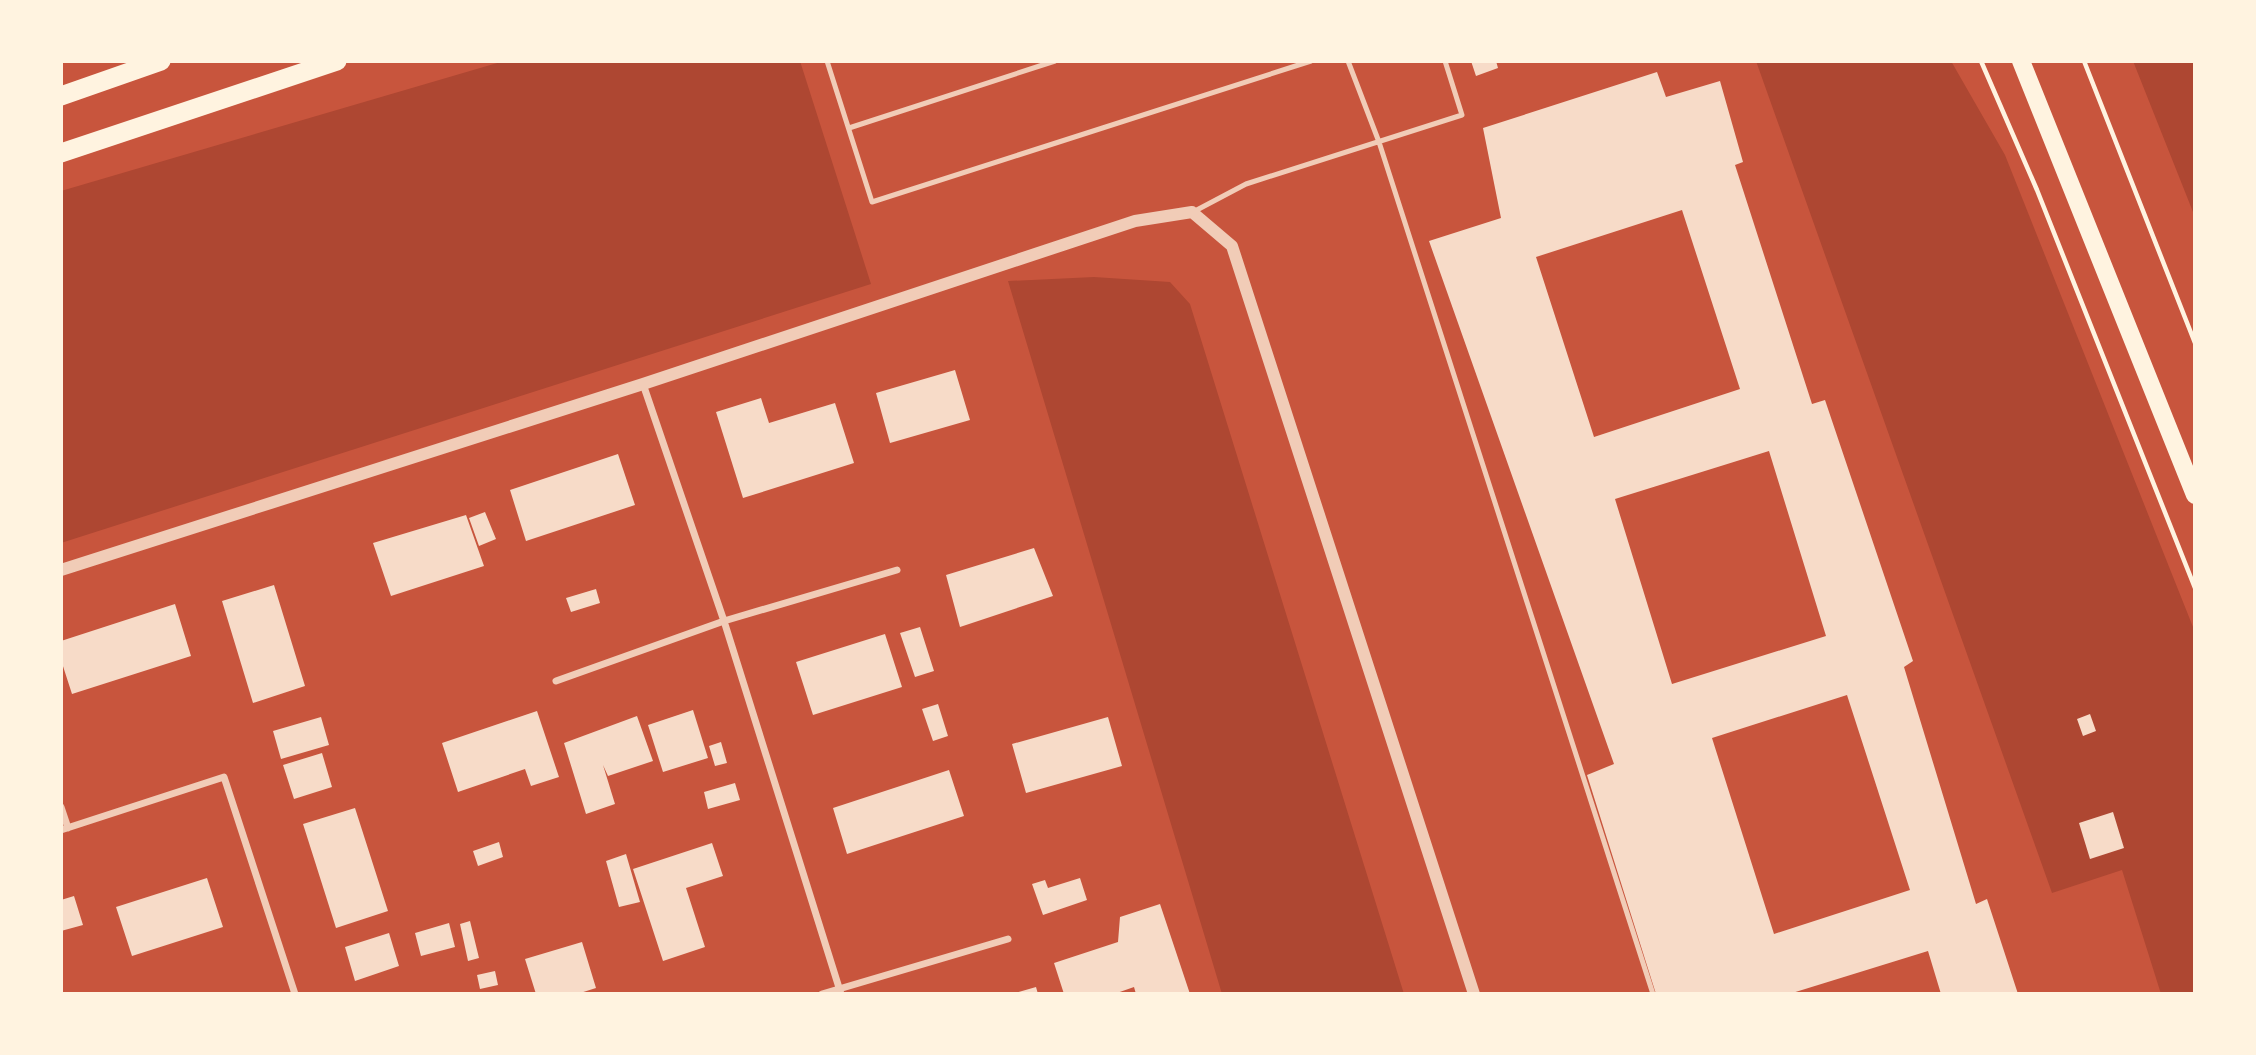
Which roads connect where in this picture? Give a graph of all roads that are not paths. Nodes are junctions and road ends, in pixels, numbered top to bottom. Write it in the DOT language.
graph roads {
  1 [pos="161,61"];
  2 [pos="337,61"];
  3 [pos="827,61"];
  4 [pos="1055,61"];
  5 [pos="1311,61"];
  6 [pos="1348,61"];
  7 [pos="1445,61"];
  8 [pos="2021,61"];
  9 [pos="61,96"];
  10 [pos="849,128"];
  11 [pos="1379,142"];
  12 [pos="61,153"];
  13 [pos="1192,212"];
  14 [pos="643,384"];
  15 [pos="2195,495"];
  16 [pos="61,570"];
  17 [pos="897,570"];
  18 [pos="724,621"];
  19 [pos="555,681"];
  20 [pos="61,807"];
  21 [pos="65,829"];
  22 [pos="1008,939"];
  23 [pos="840,991"];
  24 [pos="295,994"];
  25 [pos="822,994"];
  26 [pos="1474,994"];
  27 [pos="1653,994"];
  1 -- 9 [label="highway"];
  2 -- 12 [label="highway"];
  3 -- 10 [label="lane"];
  4 -- 10 [label="lane"];
  5 -- 10 [label="lane"];
  6 -- 11 [label="lane"];
  7 -- 11 [label="lane"];
  8 -- 15 [label="main road"];
  11 -- 13 [label="lane"];
  11 -- 27 [label="lane"];
  13 -- 14 [label="street"];
  13 -- 26 [label="street"];
  14 -- 16 [label="street"];
  14 -- 18 [label="street"];
  17 -- 18 [label="street"];
  18 -- 19 [label="street"];
  18 -- 23 [label="street"];
  20 -- 21 [label="street"];
  21 -- 24 [label="street"];
  22 -- 23 [label="street"];
  23 -- 25 [label="street"];
}
